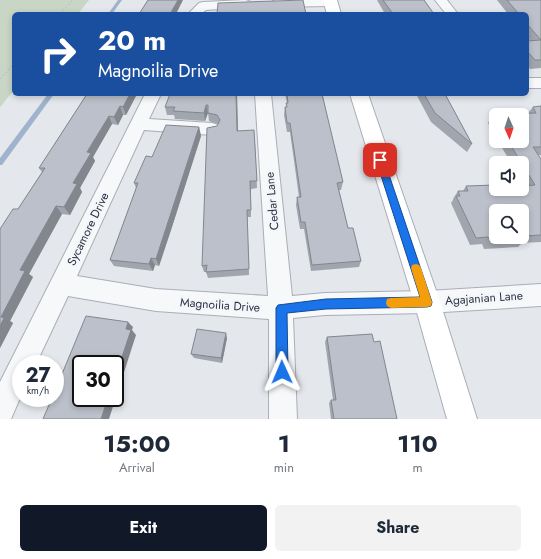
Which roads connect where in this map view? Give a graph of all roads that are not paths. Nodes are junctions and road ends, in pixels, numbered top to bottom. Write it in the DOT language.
graph roads {
  1 [pos="441,0"];
  2 [pos="254,4"];
  3 [pos="268,4"];
  4 [pos="332,5"];
  5 [pos="196,12"];
  6 [pos="450,12"];
  7 [pos="529,83"];
  8 [pos="541,83"];
  9 [pos="152,96"];
  10 [pos="263,96"];
  11 [pos="360,96"];
  12 [pos="139,124"];
  13 [pos="212,129"];
  14 [pos="61,284"];
  15 [pos="541,295"];
  16 [pos="427,302"];
  17 [pos="282,308"];
  18 [pos="26,355"];
  19 [pos="12,386"];
  20 [pos="0,411"];
  21 [pos="283,419"];
  22 [pos="462,419"];
  1 -- 6 [label="street"];
  2 -- 5 [label="street"];
  3 -- 4 [label="street"];
  7 -- 8 [label="street"];
  9 -- 12 [label="street, Sycamore Drive"];
  10 -- 17 [label="street, Cedar Lane"];
  11 -- 16 [label="main road"];
  12 -- 13 [label="street"];
  12 -- 14 [label="street, Sycamore Drive"];
  14 -- 17 [label="street, Magnoilia Drive"];
  14 -- 18 [label="street, Sycamore Drive"];
  15 -- 16 [label="street, Agajanian Lane"];
  16 -- 17 [label="street, Magnoilia Drive"];
  16 -- 22 [label="main road"];
  17 -- 21 [label="street, Cedar Lane"];
  19 -- 20 [label="street"];
}
